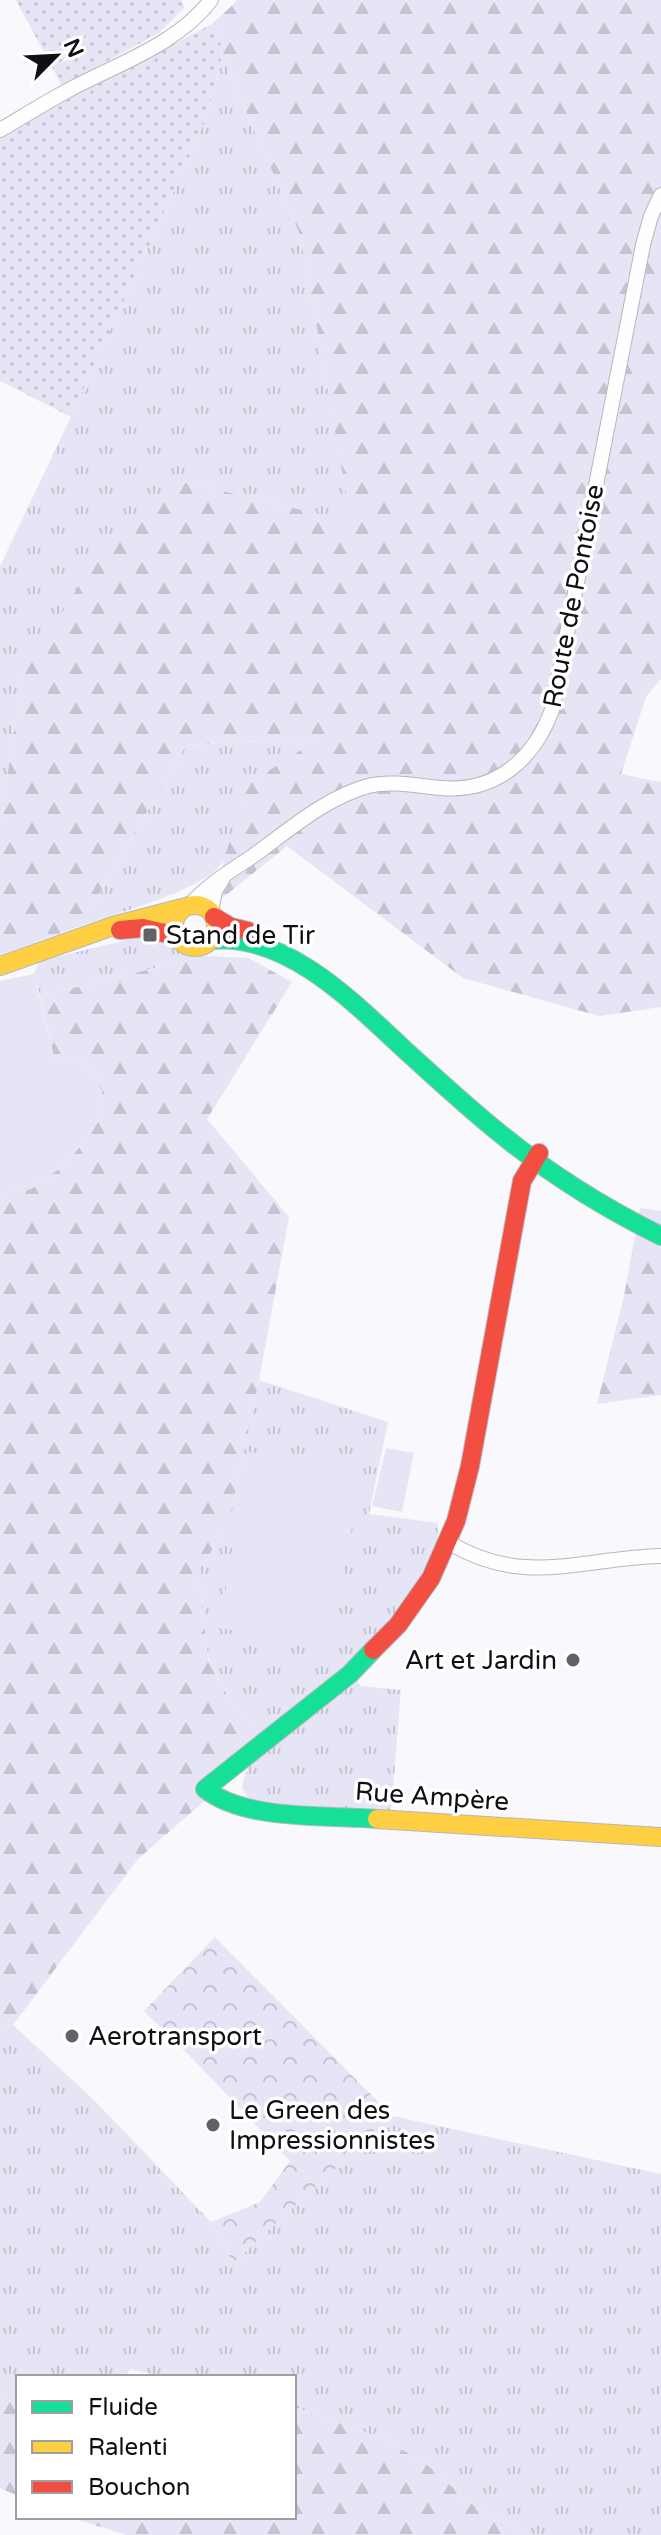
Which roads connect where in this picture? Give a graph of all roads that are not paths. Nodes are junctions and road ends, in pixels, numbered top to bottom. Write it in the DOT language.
graph roads {
  1 [pos="211,0"];
  2 [pos="0,130"];
  3 [pos="661,195"];
  4 [pos="225,876"];
  5 [pos="186,906"];
  6 [pos="212,914"];
  7 [pos="97,933"];
  8 [pos="176,936"];
  9 [pos="211,940"];
  10 [pos="0,966"];
  11 [pos="536,1158"];
  12 [pos="661,1226"];
  13 [pos="661,1236"];
  14 [pos="448,1542"];
  15 [pos="661,1556"];
  16 [pos="661,1837"];
  1 -- 2 [label="street"];
  3 -- 4 [label="street, Route de Pontoise"];
  4 -- 5 [label="street, Route de Pontoise"];
  4 -- 6 [label="street"];
  5 -- 6 [label="main road"];
  5 -- 7 [label="main road"];
  5 -- 8 [label="main road"];
  6 -- 9 [label="main road"];
  6 -- 11 [label="main road"];
  7 -- 8 [label="main road"];
  7 -- 10 [label="main road"];
  8 -- 9 [label="main road"];
  9 -- 11 [label="main road"];
  11 -- 12 [label="main road"];
  11 -- 13 [label="main road"];
  11 -- 14 [label="main road"];
  14 -- 15 [label="street"];
  14 -- 16 [label="main road, Rue Ampère"];
}
